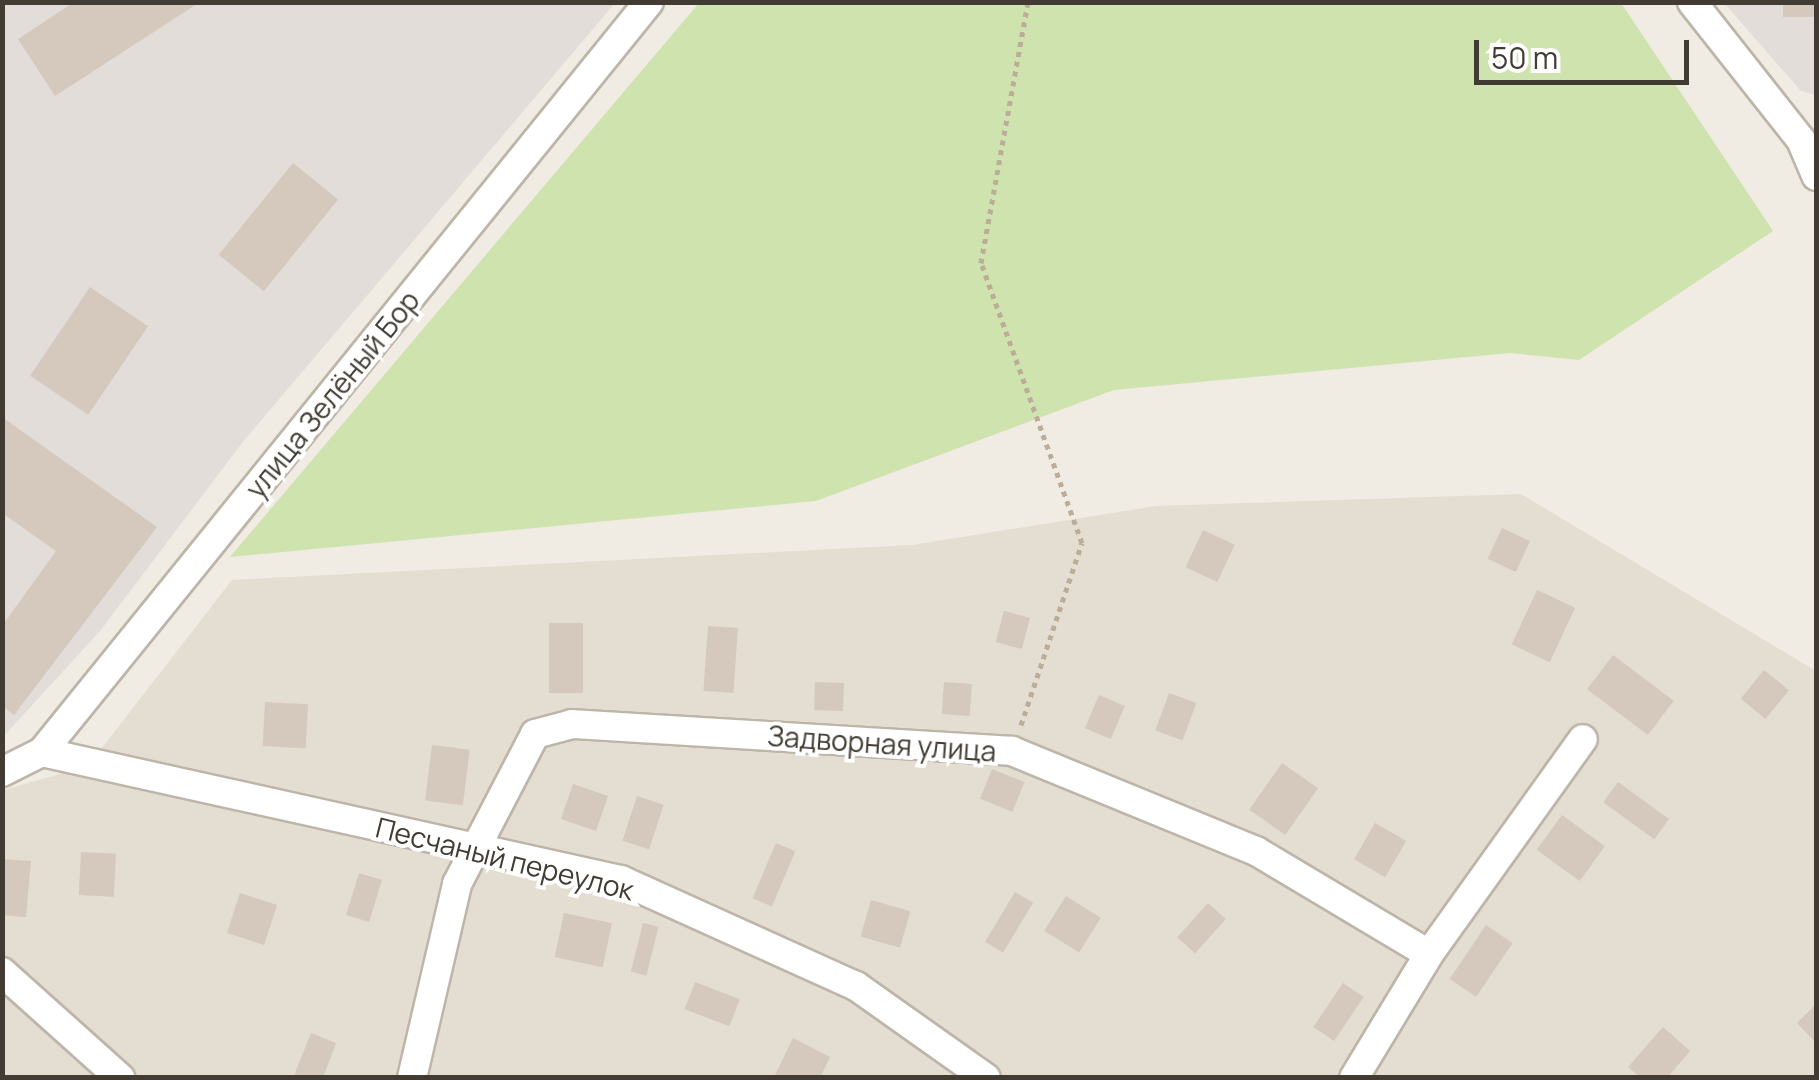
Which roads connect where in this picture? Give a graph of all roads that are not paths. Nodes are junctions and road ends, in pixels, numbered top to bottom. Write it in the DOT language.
graph roads {
  1 [pos="649,2"];
  2 [pos="1692,2"];
  3 [pos="1809,140"];
  4 [pos="1816,176"];
  5 [pos="1584,738"];
  6 [pos="42,752"];
  7 [pos="2,772"];
  8 [pos="479,847"];
  9 [pos="1429,954"];
  10 [pos="2,972"];
  11 [pos="120,1078"];
  12 [pos="412,1078"];
  13 [pos="986,1078"];
  14 [pos="1354,1078"];
  1 -- 6 [label="street, улица Зелёный Бор"];
  2 -- 3 [label="street"];
  3 -- 4 [label="street"];
  5 -- 9 [label="street"];
  6 -- 7 [label="street, улица Зелёный Бор"];
  6 -- 8 [label="street, Песчаный переулок"];
  8 -- 9 [label="street, Задворная улица"];
  8 -- 12 [label="street, Задворная улица"];
  8 -- 13 [label="street, Песчаный переулок"];
  9 -- 14 [label="street"];
  10 -- 11 [label="street"];
}
